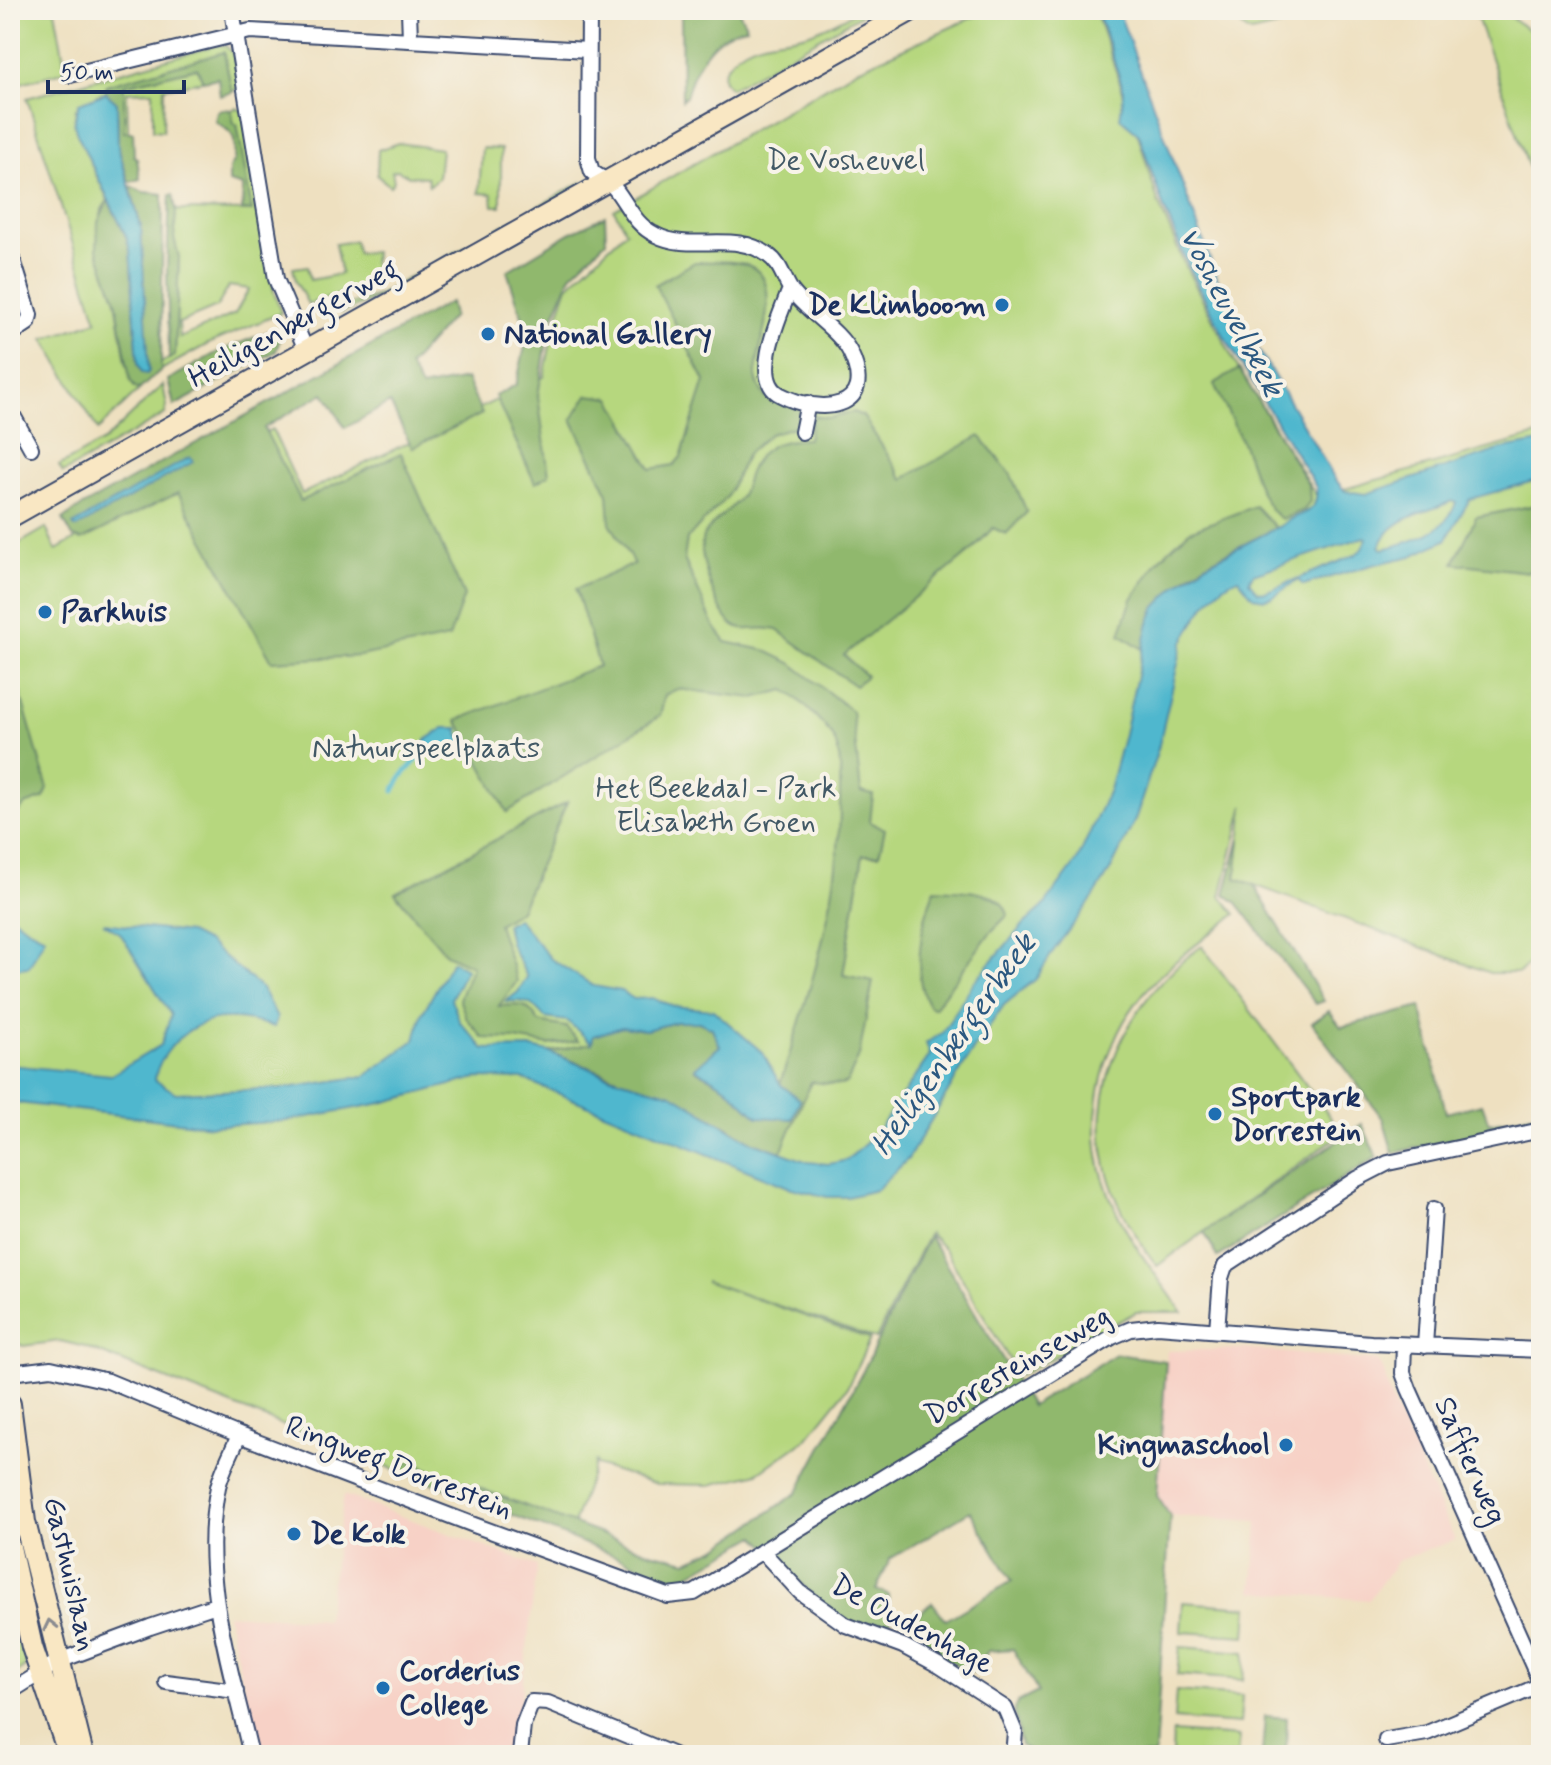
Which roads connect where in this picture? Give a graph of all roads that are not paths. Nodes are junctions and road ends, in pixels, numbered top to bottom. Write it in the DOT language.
graph roads {
  1 [pos="232,10"];
  2 [pos="409,10"];
  3 [pos="589,10"];
  4 [pos="912,10"];
  5 [pos="235,34"];
  6 [pos="410,39"];
  7 [pos="588,50"];
  8 [pos="70,75"];
  9 [pos="605,181"];
  10 [pos="10,250"];
  11 [pos="790,289"];
  12 [pos="10,335"];
  13 [pos="306,350"];
  14 [pos="808,403"];
  15 [pos="11,415"];
  16 [pos="802,432"];
  17 [pos="31,448"];
  18 [pos="10,517"];
  19 [pos="1541,1130"];
  20 [pos="1434,1209"];
  21 [pos="1217,1330"];
  22 [pos="1404,1345"];
  23 [pos="1425,1346"];
  24 [pos="1541,1350"];
  25 [pos="10,1373"];
  26 [pos="10,1404"];
  27 [pos="239,1435"];
  28 [pos="10,1547"];
  29 [pos="762,1551"];
  30 [pos="216,1605"];
  31 [pos="59,1661"];
  32 [pos="40,1674"];
  33 [pos="166,1682"];
  34 [pos="1541,1684"];
  35 [pos="236,1691"];
  36 [pos="10,1692"];
  37 [pos="1386,1740"];
  38 [pos="69,1755"];
  39 [pos="83,1755"];
  40 [pos="251,1755"];
  41 [pos="520,1755"];
  42 [pos="674,1755"];
  43 [pos="1013,1755"];
  1 -- 5 [label="street"];
  2 -- 6 [label="street"];
  3 -- 7 [label="street"];
  4 -- 9 [label="main road, Heiligenbergerweg"];
  5 -- 6 [label="street"];
  5 -- 8 [label="street"];
  5 -- 13 [label="street"];
  6 -- 7 [label="street"];
  7 -- 9 [label="street"];
  9 -- 11 [label="street"];
  9 -- 13 [label="main road, Heiligenbergerweg"];
  10 -- 12 [label="street"];
  11 -- 14 [label="street"];
  11 -- 14 [label="street"];
  13 -- 18 [label="main road, Heiligenbergerweg"];
  14 -- 16 [label="street"];
  15 -- 17 [label="street"];
  19 -- 21 [label="street"];
  20 -- 23 [label="street"];
  21 -- 22 [label="street, Dorresteinseweg"];
  21 -- 29 [label="street, Dorresteinseweg"];
  22 -- 23 [label="street, Dorresteinseweg"];
  22 -- 34 [label="street, Saffierweg"];
  23 -- 24 [label="street, Dorresteinseweg"];
  25 -- 27 [label="street, Ringweg Dorrestein"];
  31 -- 26 [label="main road, Gasthuislaan, one-way"];
  27 -- 29 [label="street, Ringweg Dorrestein"];
  27 -- 30 [label="street"];
  28 -- 32 [label="main road, Gasthuislaan"];
  29 -- 43 [label="street, De Oudenhage"];
  30 -- 31 [label="street"];
  30 -- 35 [label="street"];
  31 -- 32 [label="street"];
  31 -- 39 [label="main road, Gasthuislaan"];
  32 -- 36 [label="street"];
  32 -- 38 [label="main road, Gasthuislaan"];
  33 -- 35 [label="street"];
  34 -- 37 [label="street, Saffierweg"];
  35 -- 40 [label="street"];
  41 -- 42 [label="street"];
}
